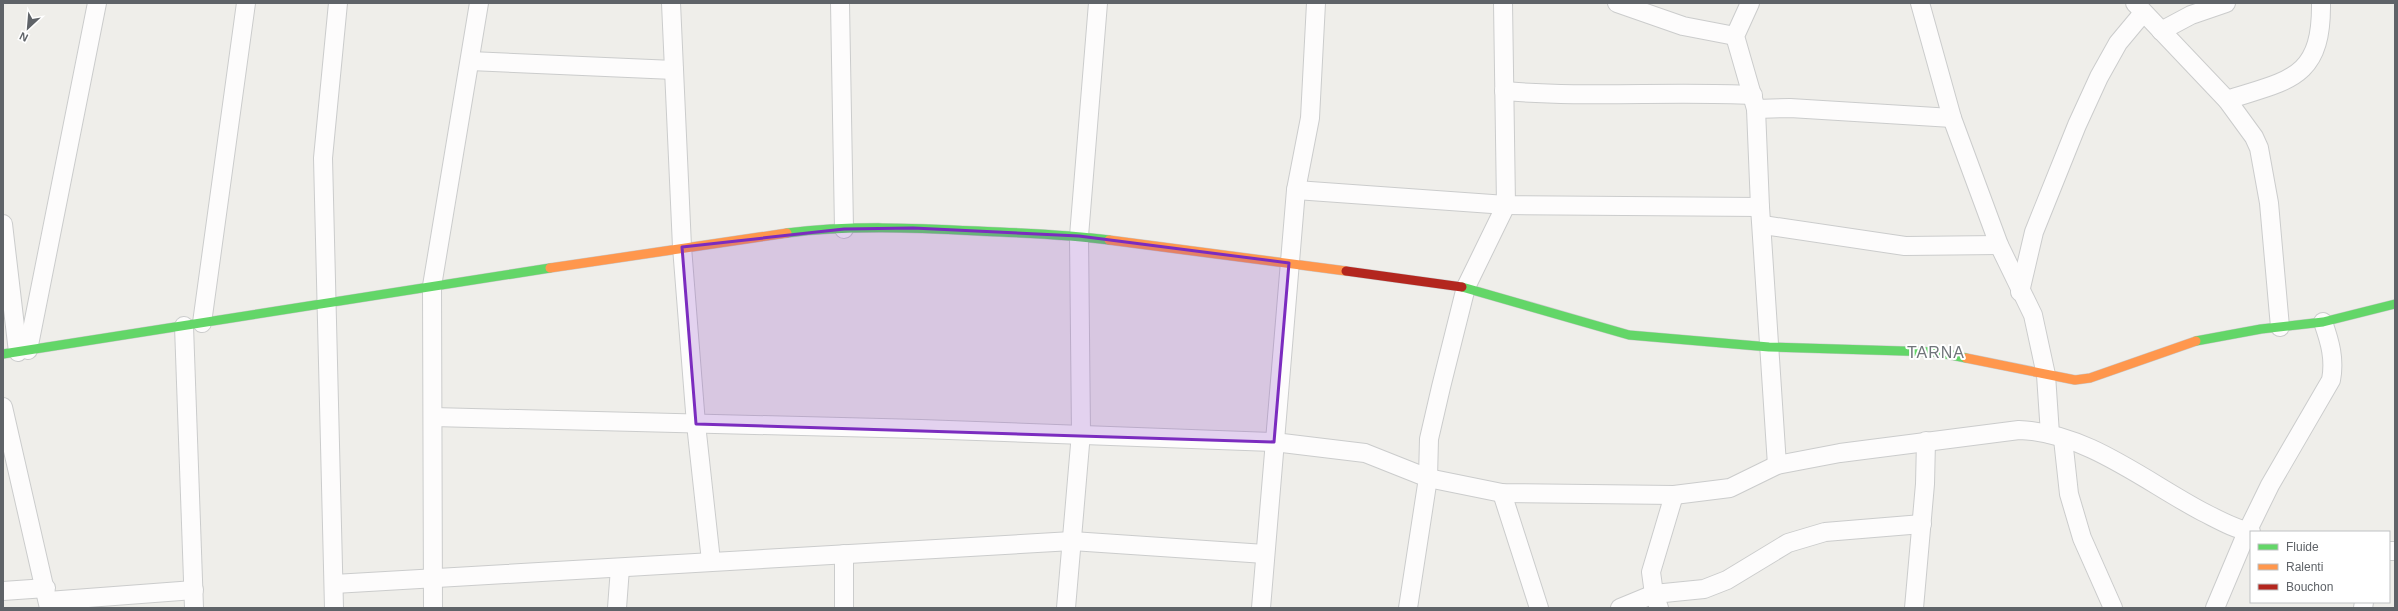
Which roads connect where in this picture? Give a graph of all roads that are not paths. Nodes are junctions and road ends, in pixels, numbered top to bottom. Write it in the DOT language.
graph roads {
  1 [pos="97,3"];
  2 [pos="246,3"];
  3 [pos="338,3"];
  4 [pos="480,3"];
  5 [pos="671,3"];
  6 [pos="840,3"];
  7 [pos="1098,3"];
  8 [pos="1316,3"];
  9 [pos="1503,3"];
  10 [pos="1617,3"];
  11 [pos="1750,3"];
  12 [pos="1920,3"];
  13 [pos="2226,3"];
  14 [pos="2321,3"];
  15 [pos="1648,8"];
  16 [pos="2139,8"];
  17 [pos="2161,31"];
  18 [pos="1735,36"];
  19 [pos="470,61"];
  20 [pos="674,70"];
  21 [pos="1504,91"];
  22 [pos="2228,100"];
  23 [pos="1755,102"];
  24 [pos="1952,118"];
  25 [pos="1296,190"];
  26 [pos="1506,206"];
  27 [pos="1760,207"];
  28 [pos="3,224"];
  29 [pos="1763,225"];
  30 [pos="844,229"];
  31 [pos="1079,236"];
  32 [pos="1999,246"];
  33 [pos="682,247"];
  34 [pos="1289,263"];
  35 [pos="432,286"];
  36 [pos="1466,287"];
  37 [pos="2020,292"];
  38 [pos="327,303"];
  39 [pos="2395,304"];
  40 [pos="2323,322"];
  41 [pos="202,323"];
  42 [pos="184,326"];
  43 [pos="2280,328"];
  44 [pos="1769,347"];
  45 [pos="16,352"];
  46 [pos="2046,375"];
  47 [pos="3,407"];
  48 [pos="433,417"];
  49 [pos="696,424"];
  50 [pos="1081,433"];
  51 [pos="2057,436"];
  52 [pos="1926,441"];
  53 [pos="1274,442"];
  54 [pos="1777,465"];
  55 [pos="1428,478"];
  56 [pos="1502,493"];
  57 [pos="1674,496"];
  58 [pos="1922,524"];
  59 [pos="2249,532"];
  60 [pos="1072,541"];
  61 [pos="844,554"];
  62 [pos="1265,554"];
  63 [pos="711,561"];
  64 [pos="620,568"];
  65 [pos="433,579"];
  66 [pos="334,584"];
  67 [pos="3,591"];
  68 [pos="48,599"];
  69 [pos="194,599"];
  70 [pos="1656,601"];
  71 [pos="334,608"];
  72 [pos="433,608"];
  73 [pos="618,608"];
  74 [pos="844,608"];
  75 [pos="1066,608"];
  76 [pos="1261,608"];
  77 [pos="1408,608"];
  78 [pos="1539,608"];
  79 [pos="1620,608"];
  80 [pos="1914,608"];
  81 [pos="2112,608"];
  82 [pos="2215,608"];
  1 -- 45 [label="street"];
  2 -- 41 [label="street"];
  3 -- 38 [label="street"];
  4 -- 19 [label="street"];
  5 -- 20 [label="street"];
  6 -- 30 [label="street"];
  7 -- 31 [label="street"];
  8 -- 25 [label="street"];
  9 -- 21 [label="street"];
  10 -- 15 [label="street"];
  11 -- 18 [label="street"];
  12 -- 24 [label="street"];
  13 -- 17 [label="street"];
  14 -- 22 [label="street"];
  15 -- 18 [label="street"];
  16 -- 17 [label="street"];
  16 -- 37 [label="street"];
  17 -- 22 [label="street"];
  18 -- 23 [label="street"];
  19 -- 20 [label="street"];
  19 -- 35 [label="street"];
  20 -- 33 [label="street"];
  21 -- 23 [label="street"];
  21 -- 26 [label="street"];
  22 -- 43 [label="street"];
  23 -- 24 [label="street"];
  23 -- 27 [label="street"];
  24 -- 32 [label="street"];
  25 -- 26 [label="street"];
  25 -- 34 [label="street"];
  26 -- 27 [label="street"];
  26 -- 36 [label="street"];
  27 -- 29 [label="street"];
  28 -- 45 [label="street"];
  29 -- 32 [label="street"];
  29 -- 44 [label="street"];
  30 -- 31 [label="street"];
  30 -- 33 [label="street"];
  31 -- 34 [label="street"];
  31 -- 50 [label="street"];
  32 -- 37 [label="street"];
  33 -- 35 [label="street"];
  33 -- 49 [label="street"];
  34 -- 36 [label="street"];
  34 -- 53 [label="street"];
  35 -- 38 [label="street"];
  35 -- 48 [label="street"];
  36 -- 44 [label="street"];
  36 -- 55 [label="street"];
  37 -- 46 [label="street"];
  38 -- 41 [label="street"];
  38 -- 66 [label="street"];
  39 -- 40 [label="street"];
  40 -- 43 [label="street"];
  40 -- 59 [label="street"];
  41 -- 42 [label="street"];
  42 -- 45 [label="street"];
  42 -- 69 [label="street"];
  43 -- 46 [label="street"];
  44 -- 46 [label="street"];
  44 -- 54 [label="street"];
  46 -- 51 [label="street"];
  47 -- 68 [label="street"];
  48 -- 49 [label="street"];
  48 -- 65 [label="street"];
  49 -- 50 [label="street"];
  49 -- 63 [label="street"];
  50 -- 53 [label="street"];
  50 -- 60 [label="street"];
  51 -- 52 [label="street"];
  51 -- 59 [label="street"];
  51 -- 81 [label="street"];
  52 -- 54 [label="street"];
  52 -- 58 [label="street"];
  53 -- 55 [label="street"];
  53 -- 62 [label="street"];
  54 -- 57 [label="street"];
  55 -- 56 [label="street"];
  55 -- 77 [label="street"];
  56 -- 57 [label="street"];
  56 -- 78 [label="street"];
  57 -- 70 [label="street"];
  58 -- 70 [label="street"];
  58 -- 80 [label="street"];
  59 -- 82 [label="street"];
  60 -- 61 [label="street"];
  60 -- 62 [label="street"];
  60 -- 75 [label="street"];
  61 -- 63 [label="street"];
  61 -- 74 [label="street"];
  62 -- 76 [label="street"];
  63 -- 64 [label="street"];
  64 -- 65 [label="street"];
  64 -- 73 [label="street"];
  65 -- 66 [label="street"];
  65 -- 72 [label="street"];
  66 -- 71 [label="street"];
  67 -- 68 [label="street"];
  68 -- 69 [label="street"];
  70 -- 79 [label="street"];
}
